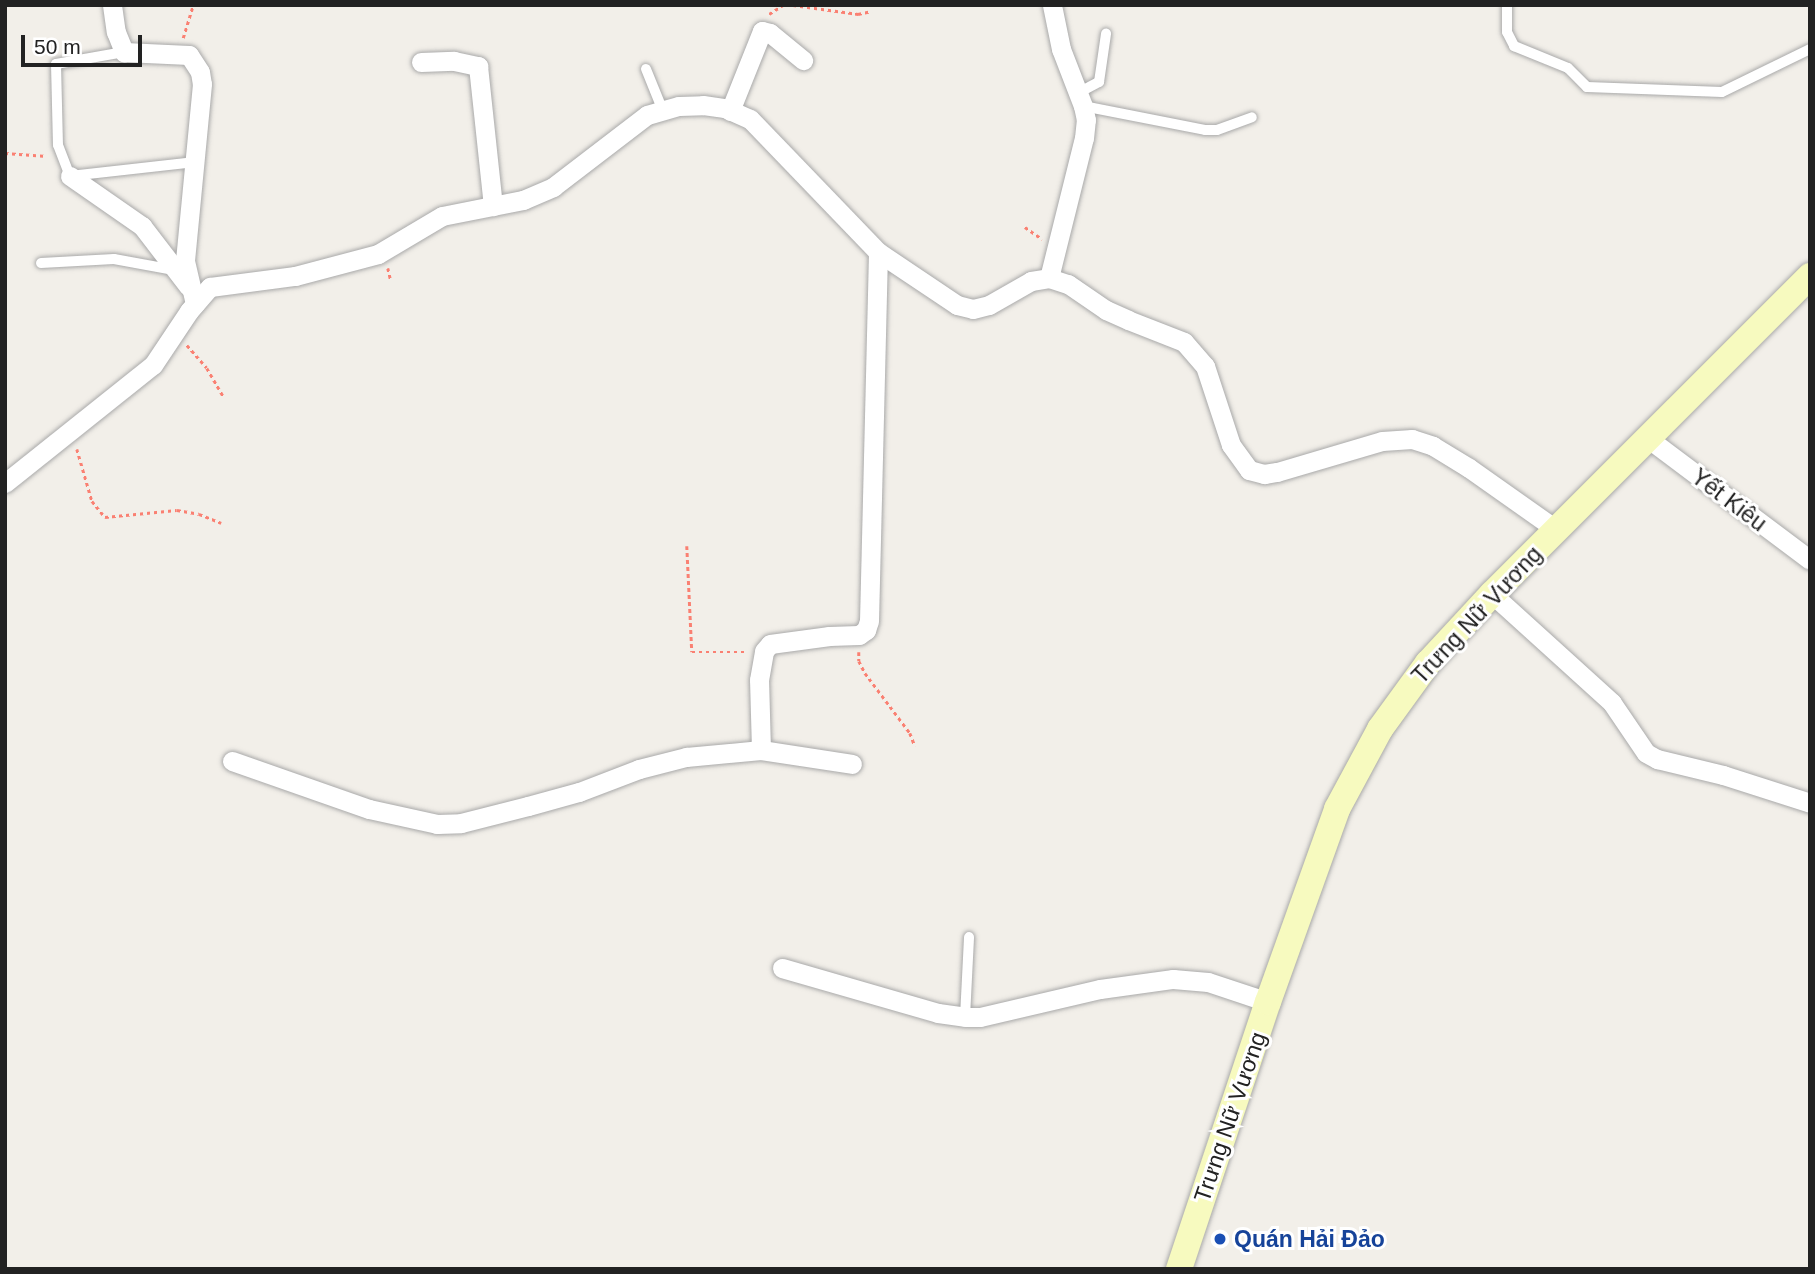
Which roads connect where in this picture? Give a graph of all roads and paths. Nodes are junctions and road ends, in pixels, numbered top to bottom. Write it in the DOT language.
graph roads {
  1 [pos="112,5"];
  2 [pos="193,5"];
  3 [pos="783,5"];
  4 [pos="793,5"];
  5 [pos="1052,5"];
  6 [pos="1507,5"];
  7 [pos="872,11"];
  8 [pos="760,19"];
  9 [pos="1106,34"];
  10 [pos="1810,49"];
  11 [pos="124,52"];
  12 [pos="189,55"];
  13 [pos="803,60"];
  14 [pos="421,62"];
  15 [pos="646,69"];
  16 [pos="1081,100"];
  17 [pos="663,111"];
  18 [pos="730,111"];
  19 [pos="1252,117"];
  20 [pos="5,153"];
  21 [pos="195,162"];
  22 [pos="70,176"];
  23 [pos="493,205"];
  24 [pos="878,252"];
  25 [pos="41,263"];
  26 [pos="175,270"];
  27 [pos="1810,276"];
  28 [pos="1049,278"];
  29 [pos="193,297"];
  30 [pos="176,332"];
  31 [pos="225,397"];
  32 [pos="71,429"];
  33 [pos="1649,439"];
  34 [pos="5,483"];
  35 [pos="221,523"];
  36 [pos="1557,530"];
  37 [pos="687,545"];
  38 [pos="1810,560"];
  39 [pos="1492,594"];
  40 [pos="859,635"];
  41 [pos="764,651"];
  42 [pos="915,746"];
  43 [pos="761,750"];
  44 [pos="232,761"];
  45 [pos="852,764"];
  46 [pos="1810,803"];
  47 [pos="969,937"];
  48 [pos="782,968"];
  49 [pos="1268,1002"];
  50 [pos="965,1017"];
  51 [pos="1179,1269"];
  1 -- 11 [label="street"];
  2 -- 12 [label="path"];
  3 -- 8 [label="path"];
  4 -- 7 [label="path"];
  5 -- 16 [label="street"];
  6 -- 10 [label="lane"];
  9 -- 16 [label="lane"];
  11 -- 12 [label="street"];
  11 -- 22 [label="lane"];
  12 -- 21 [label="street"];
  13 -- 18 [label="street"];
  14 -- 23 [label="street"];
  15 -- 17 [label="lane"];
  16 -- 19 [label="lane"];
  16 -- 28 [label="street"];
  17 -- 18 [label="street"];
  17 -- 23 [label="street"];
  18 -- 24 [label="street"];
  20 -- 22 [label="path"];
  21 -- 22 [label="lane"];
  21 -- 29 [label="street"];
  22 -- 26 [label="street"];
  23 -- 29 [label="street"];
  24 -- 28 [label="street"];
  24 -- 40 [label="street"];
  25 -- 26 [label="lane"];
  26 -- 29 [label="street"];
  27 -- 33 [label="main road, Trưng Nữ Vương"];
  28 -- 36 [label="street"];
  29 -- 30 [label="street"];
  30 -- 31 [label="path"];
  30 -- 32 [label="street"];
  32 -- 34 [label="street"];
  32 -- 35 [label="path"];
  33 -- 36 [label="main road, Trưng Nữ Vương"];
  33 -- 38 [label="street, Yết Kiêu"];
  36 -- 39 [label="main road, Trưng Nữ Vương"];
  37 -- 41 [label="path"];
  39 -- 46 [label="street"];
  39 -- 49 [label="main road, Trưng Nữ Vương"];
  40 -- 41 [label="street"];
  40 -- 42 [label="path"];
  41 -- 43 [label="street"];
  43 -- 44 [label="street"];
  43 -- 45 [label="street"];
  47 -- 50 [label="lane"];
  48 -- 50 [label="street"];
  49 -- 50 [label="street"];
  49 -- 51 [label="main road, Trưng Nữ Vương"];
}
